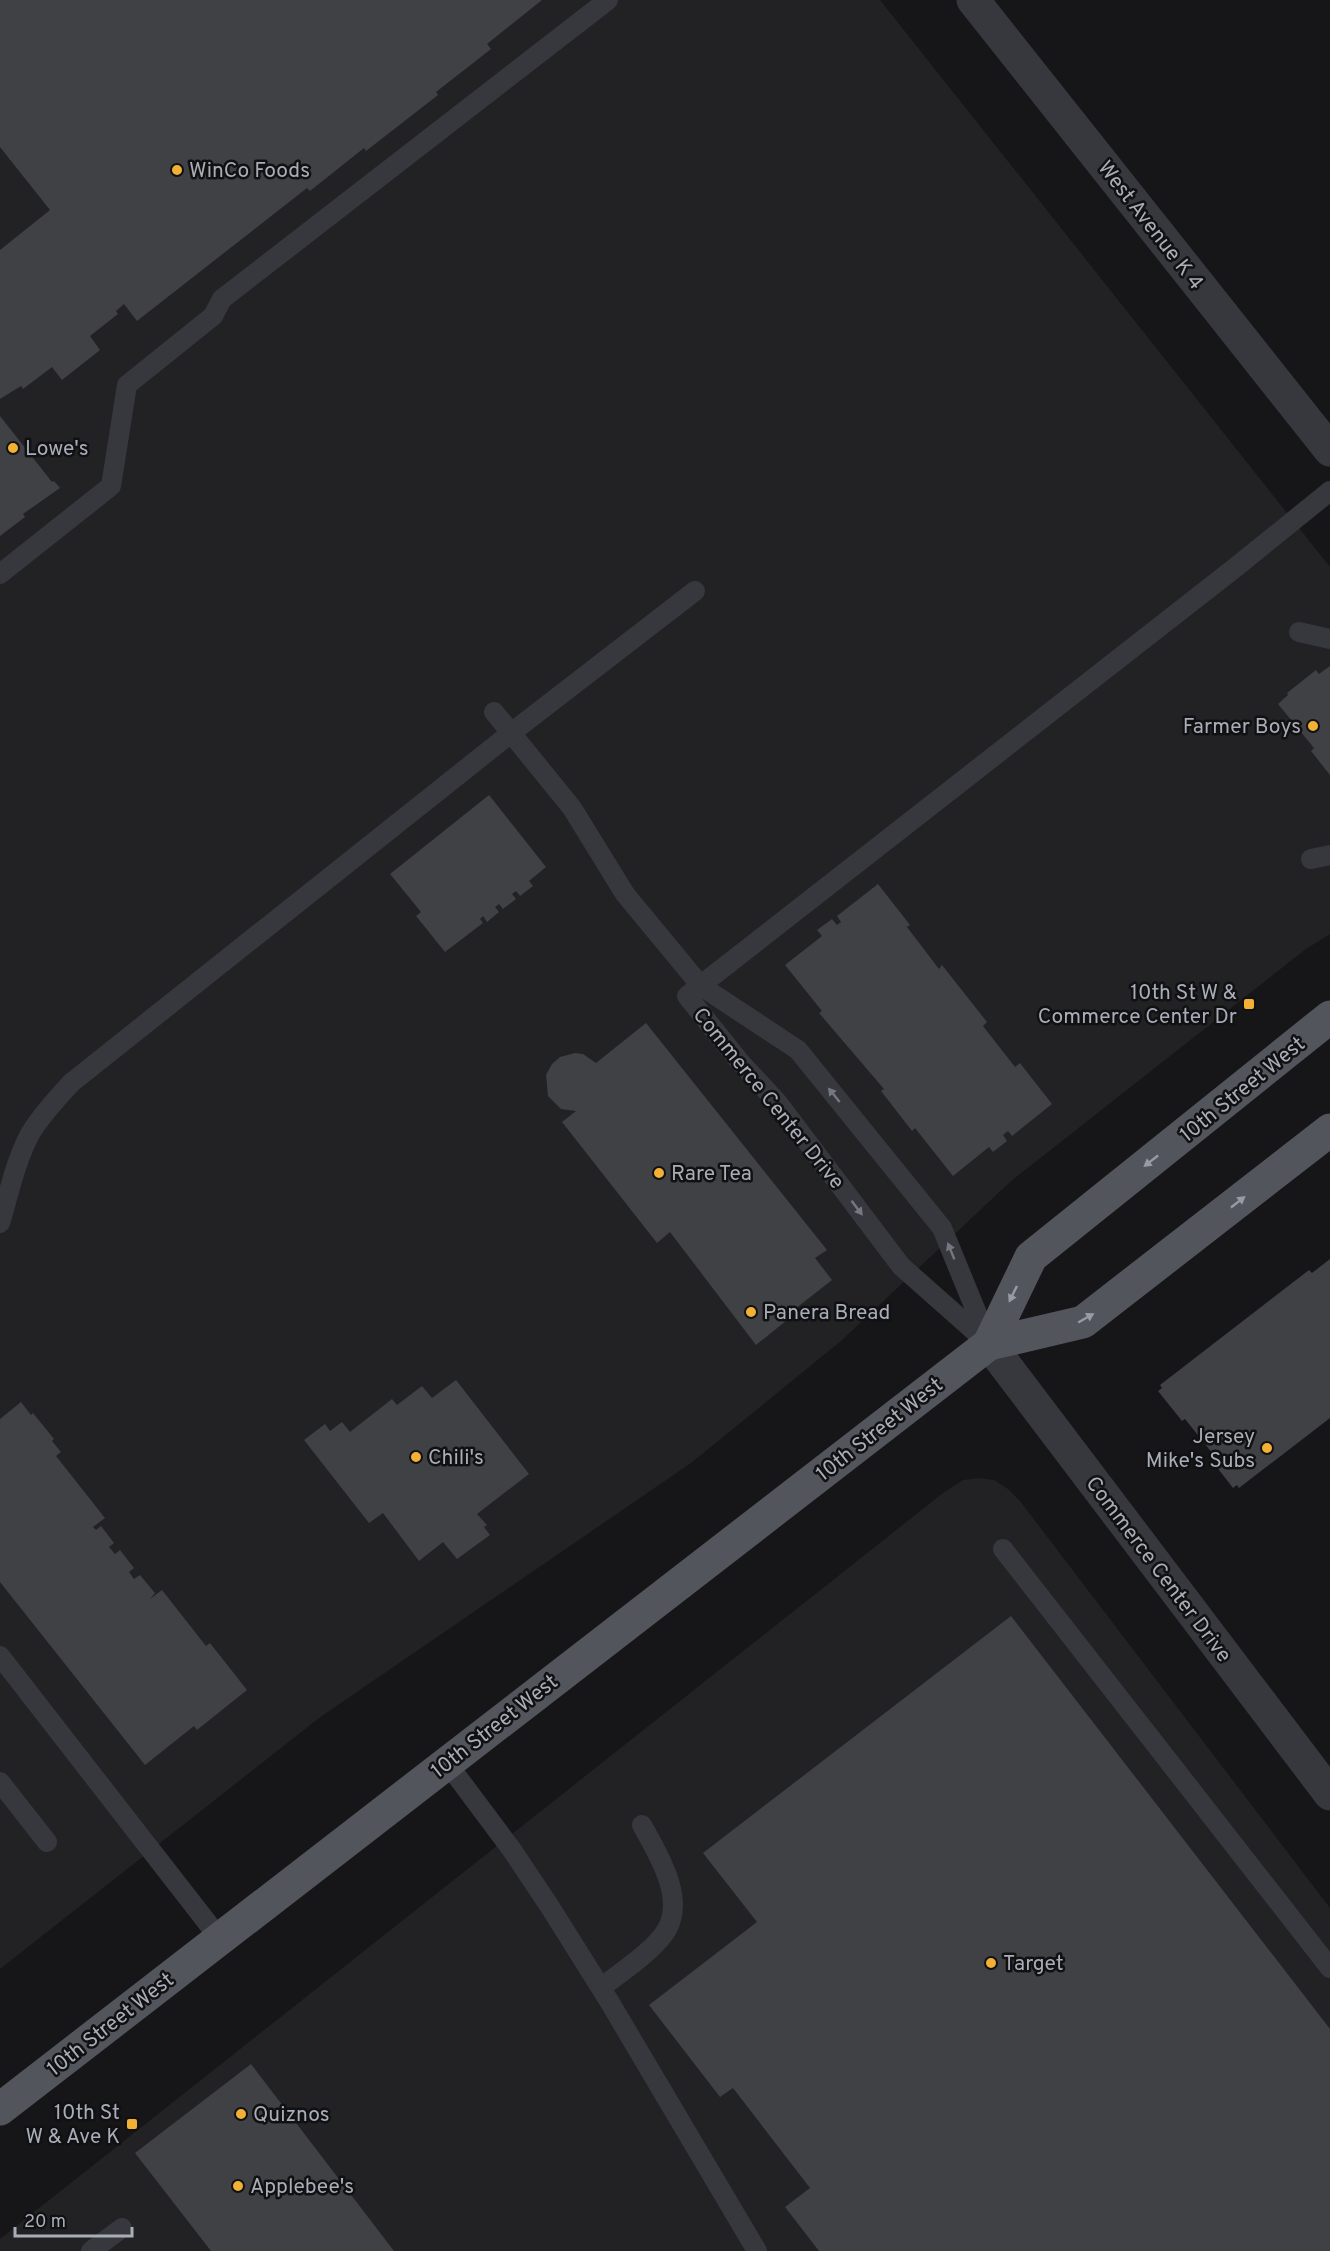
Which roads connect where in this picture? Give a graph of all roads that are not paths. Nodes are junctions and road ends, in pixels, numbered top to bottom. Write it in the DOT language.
graph roads {
  1 [pos="608,0"];
  2 [pos="974,0"];
  3 [pos="1330,450"];
  4 [pos="1330,491"];
  5 [pos="0,574"];
  6 [pos="695,591"];
  7 [pos="1299,632"];
  8 [pos="1330,639"];
  9 [pos="494,712"];
  10 [pos="511,733"];
  11 [pos="701,986"];
  12 [pos="1330,1017"];
  13 [pos="1330,1112"];
  14 [pos="1321,1137"];
  15 [pos="0,1223"];
  16 [pos="989,1344"];
  17 [pos="1003,1549"];
  18 [pos="0,1656"];
  19 [pos="447,1763"];
  20 [pos="0,1782"];
  21 [pos="1330,1794"];
  22 [pos="642,1825"];
  23 [pos="47,1842"];
  24 [pos="220,1939"];
  25 [pos="1330,1968"];
  26 [pos="601,1988"];
  27 [pos="0,2109"];
  28 [pos="122,2228"];
  29 [pos="91,2251"];
  30 [pos="757,2251"];
  1 -- 5 [label="lane"];
  2 -- 3 [label="street, West Avenue K 4"];
  4 -- 11 [label="lane"];
  6 -- 10 [label="lane"];
  7 -- 8 [label="lane"];
  9 -- 10 [label="lane"];
  10 -- 11 [label="lane"];
  10 -- 15 [label="lane"];
  16 -- 11 [label="lane, Commerce Center Drive, one-way"];
  11 -- 16 [label="lane, Commerce Center Drive, one-way"];
  12 -- 16 [label="main road, 10th Street West, one-way"];
  13 -- 14 [label="main road"];
  16 -- 14 [label="main road, 10th Street West, one-way"];
  16 -- 19 [label="main road, 10th Street West"];
  16 -- 21 [label="street, Commerce Center Drive"];
  17 -- 25 [label="lane"];
  18 -- 24 [label="lane"];
  19 -- 24 [label="main road, 10th Street West"];
  19 -- 26 [label="lane"];
  20 -- 23 [label="lane"];
  22 -- 26 [label="lane"];
  24 -- 27 [label="main road, 10th Street West"];
  26 -- 30 [label="lane"];
  28 -- 29 [label="lane"];
}
